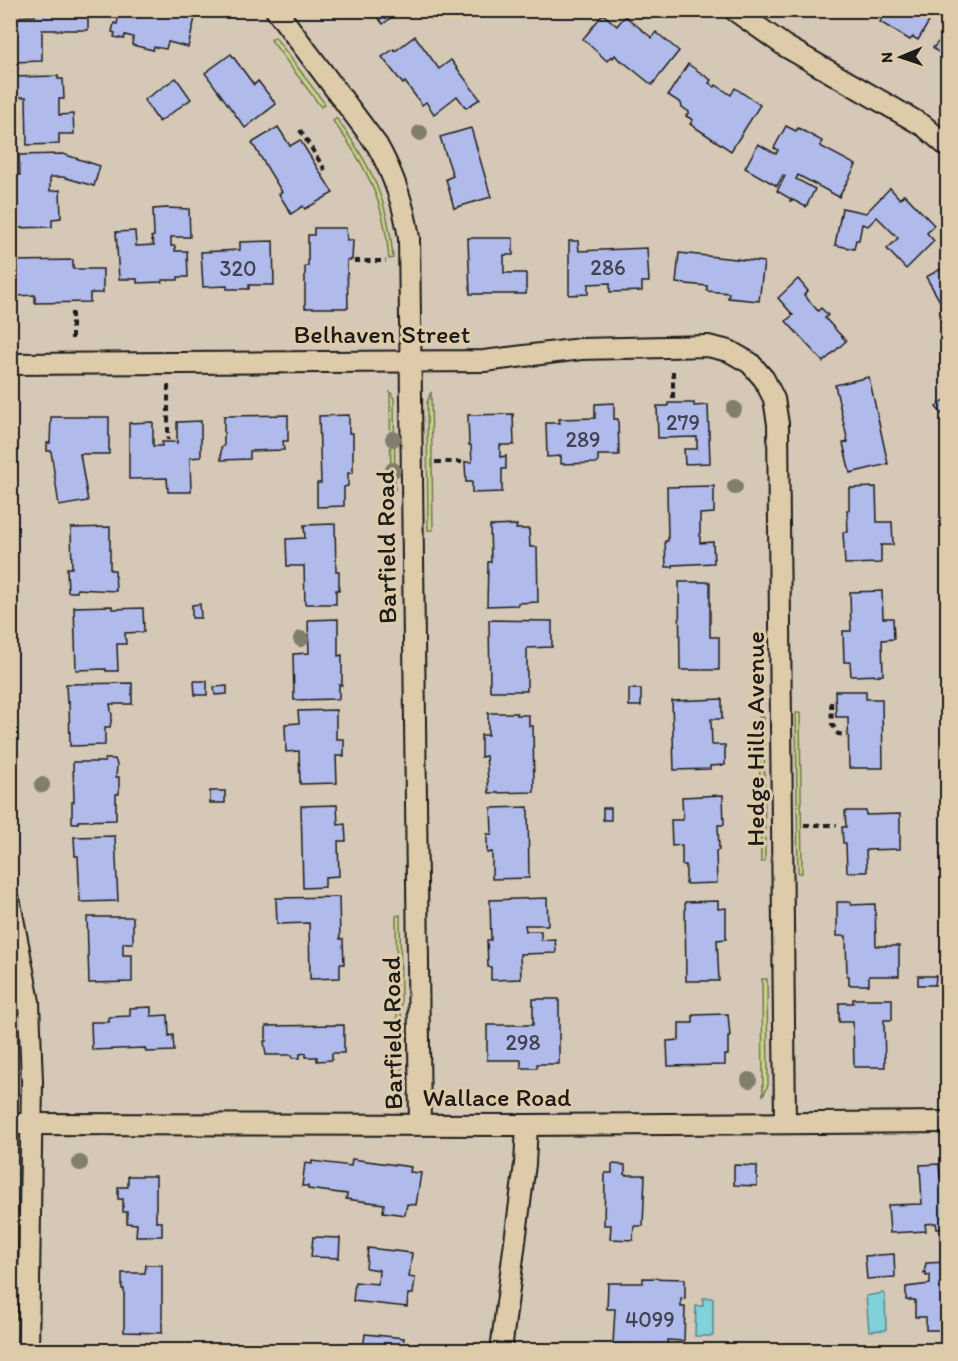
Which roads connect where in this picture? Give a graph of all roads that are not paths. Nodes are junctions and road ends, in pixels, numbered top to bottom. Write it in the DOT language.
graph roads {
  1 [pos="276,10"];
  2 [pos="734,10"];
  3 [pos="948,147"];
  4 [pos="411,361"];
  5 [pos="750,363"];
  6 [pos="10,364"];
  7 [pos="10,903"];
  8 [pos="785,1122"];
  9 [pos="948,1122"];
  10 [pos="30,1124"];
  11 [pos="420,1124"];
  12 [pos="10,1125"];
  13 [pos="527,1125"];
  14 [pos="28,1350"];
  15 [pos="501,1350"];
  1 -- 4 [label="street, Barfield Road"];
  2 -- 3 [label="street"];
  4 -- 5 [label="street, Belhaven Street"];
  4 -- 6 [label="street, Belhaven Street"];
  4 -- 11 [label="street, Barfield Road"];
  5 -- 8 [label="street, Hedge Hills Avenue"];
  7 -- 10 [label="street"];
  8 -- 9 [label="street, Wallace Road"];
  8 -- 13 [label="street, Wallace Road"];
  10 -- 11 [label="street, Wallace Road"];
  10 -- 12 [label="street, Wallace Road"];
  10 -- 14 [label="street"];
  11 -- 13 [label="street, Wallace Road"];
  13 -- 15 [label="street"];
}
